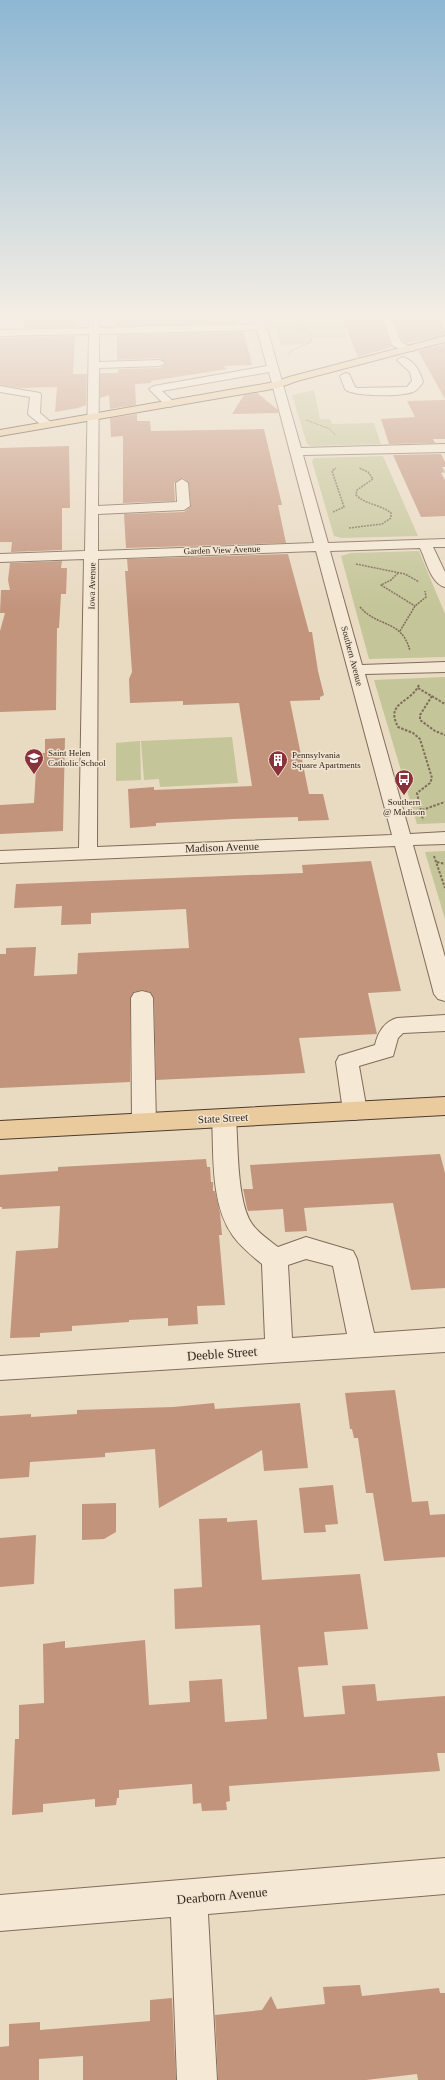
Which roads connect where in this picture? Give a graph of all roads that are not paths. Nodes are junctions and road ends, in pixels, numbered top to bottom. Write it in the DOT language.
graph roads {
  1 [pos="35,415"];
  2 [pos="109,415"];
  3 [pos="286,415"];
  4 [pos="93,418"];
  5 [pos="48,426"];
  6 [pos="0,433"];
  7 [pos="445,448"];
  8 [pos="296,452"];
  9 [pos="182,482"];
  10 [pos="92,510"];
  11 [pos="445,543"];
  12 [pos="425,544"];
  13 [pos="322,547"];
  14 [pos="92,555"];
  15 [pos="0,558"];
  16 [pos="445,583"];
  17 [pos="445,667"];
  18 [pos="356,670"];
  19 [pos="445,838"];
  20 [pos="403,840"];
  21 [pos="88,853"];
  22 [pos="0,857"];
  23 [pos="445,994"];
  24 [pos="142,998"];
  25 [pos="445,1023"];
  26 [pos="445,1106"];
  27 [pos="355,1111"];
  28 [pos="224,1118"];
  29 [pos="144,1122"];
  30 [pos="0,1130"];
  31 [pos="275,1259"];
  32 [pos="445,1340"];
  33 [pos="362,1345"];
  34 [pos="280,1350"];
  35 [pos="0,1368"];
  36 [pos="445,1876"];
  37 [pos="189,1897"];
  38 [pos="0,1913"];
  39 [pos="197,2080"];
  1 -- 5 [label="street"];
  2 -- 4 [label="main road"];
  3 -- 8 [label="street, Southern Avenue"];
  4 -- 5 [label="main road"];
  4 -- 10 [label="street, Iowa Avenue"];
  5 -- 6 [label="main road"];
  7 -- 8 [label="street"];
  8 -- 13 [label="street, Southern Avenue"];
  9 -- 10 [label="street"];
  10 -- 14 [label="street, Iowa Avenue"];
  11 -- 12 [label="street, Garden View Avenue"];
  12 -- 13 [label="street, Garden View Avenue"];
  12 -- 16 [label="street"];
  13 -- 14 [label="street, Garden View Avenue"];
  13 -- 18 [label="street, Southern Avenue"];
  14 -- 15 [label="street, Garden View Avenue"];
  14 -- 21 [label="street, Iowa Avenue"];
  17 -- 18 [label="street"];
  18 -- 20 [label="street, Southern Avenue"];
  19 -- 20 [label="street, Madison Avenue"];
  20 -- 21 [label="street, Madison Avenue"];
  20 -- 23 [label="street, Southern Avenue"];
  21 -- 22 [label="street, Madison Avenue"];
  24 -- 29 [label="street"];
  25 -- 27 [label="street"];
  26 -- 27 [label="main road, State Street"];
  27 -- 28 [label="main road, State Street"];
  28 -- 29 [label="main road, State Street"];
  28 -- 31 [label="street"];
  29 -- 30 [label="main road, State Street"];
  31 -- 33 [label="street"];
  31 -- 34 [label="street"];
  32 -- 33 [label="street, Deeble Street"];
  33 -- 34 [label="street, Deeble Street"];
  34 -- 35 [label="street, Deeble Street"];
  36 -- 37 [label="street, Dearborn Avenue"];
  37 -- 38 [label="street, Dearborn Avenue"];
  37 -- 39 [label="street"];
}
